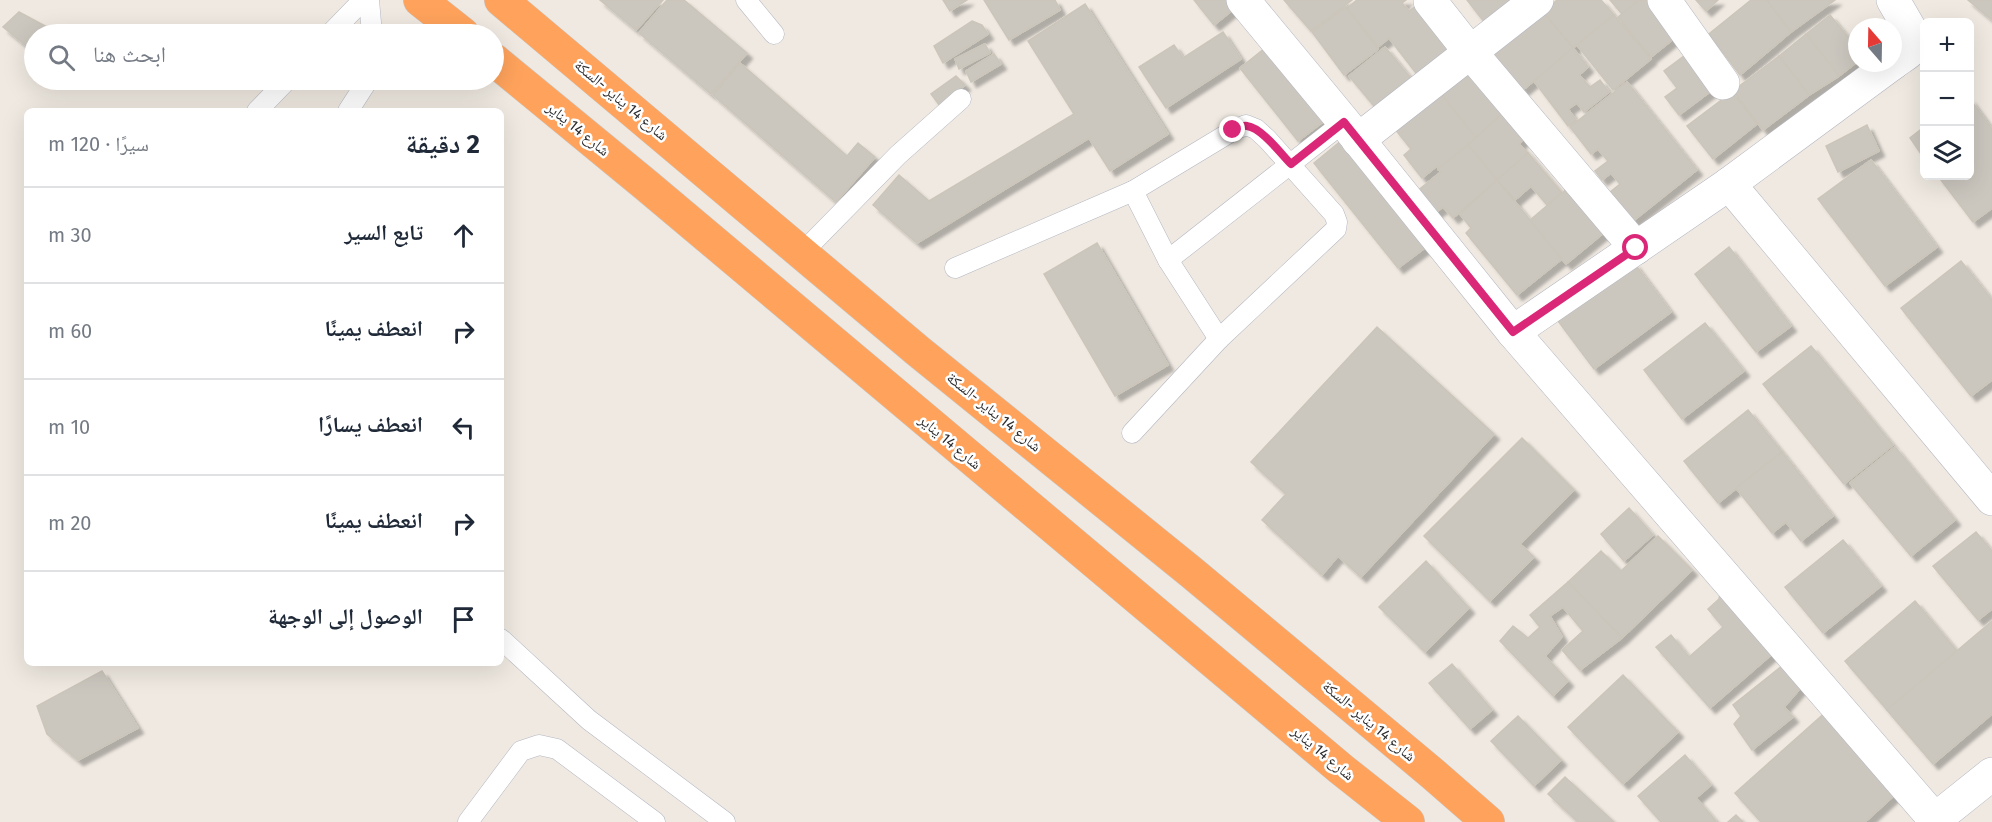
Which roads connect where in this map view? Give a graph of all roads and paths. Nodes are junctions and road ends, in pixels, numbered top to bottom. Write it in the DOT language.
graph roads {
  1 [pos="363,0"];
  2 [pos="369,0"];
  3 [pos="420,0"];
  4 [pos="501,0"];
  5 [pos="746,0"];
  6 [pos="1243,0"];
  7 [pos="1537,0"];
  8 [pos="1664,0"];
  9 [pos="1893,0"];
  10 [pos="1430,1"];
  11 [pos="340,24"];
  12 [pos="371,24"];
  13 [pos="450,24"];
  14 [pos="774,34"];
  15 [pos="1471,53"];
  16 [pos="1902,57"];
  17 [pos="504,68"];
  18 [pos="1881,72"];
  19 [pos="1723,83"];
  20 [pos="277,90"];
  21 [pos="362,90"];
  22 [pos="961,99"];
  23 [pos="260,108"];
  24 [pos="350,108"];
  25 [pos="1351,131"];
  26 [pos="1291,164"];
  27 [pos="1729,184"];
  28 [pos="1133,190"];
  29 [pos="1636,248"];
  30 [pos="801,254"];
  31 [pos="1168,260"];
  32 [pos="955,268"];
  33 [pos="1513,332"];
  34 [pos="1219,339"];
  35 [pos="1132,433"];
  36 [pos="1992,499"];
  37 [pos="504,642"];
  38 [pos="1992,774"];
  39 [pos="1935,821"];
  40 [pos="468,822"];
  41 [pos="655,822"];
  42 [pos="725,822"];
  43 [pos="1408,822"];
  44 [pos="1488,822"];
  1 -- 11 [label="lane"];
  2 -- 12 [label="lane"];
  3 -- 13 [label="highway"];
  4 -- 30 [label="highway, شارع 14 يناير -السكة"];
  5 -- 14 [label="lane"];
  6 -- 25 [label="street"];
  7 -- 15 [label="street"];
  8 -- 19 [label="street"];
  9 -- 16 [label="street"];
  10 -- 15 [label="street"];
  15 -- 25 [label="street"];
  15 -- 29 [label="street"];
  17 -- 43 [label="highway, شارع 14 يناير"];
  18 -- 27 [label="street"];
  20 -- 23 [label="lane"];
  21 -- 24 [label="lane"];
  22 -- 30 [label="lane"];
  25 -- 26 [label="lane"];
  25 -- 33 [label="street"];
  26 -- 28 [label="lane"];
  26 -- 31 [label="lane"];
  26 -- 34 [label="lane"];
  27 -- 29 [label="street"];
  27 -- 36 [label="street"];
  28 -- 31 [label="lane"];
  28 -- 32 [label="lane"];
  29 -- 33 [label="street"];
  30 -- 44 [label="highway, شارع 14 يناير -السكة"];
  31 -- 34 [label="lane"];
  33 -- 39 [label="street"];
  34 -- 35 [label="lane"];
  37 -- 42 [label="lane"];
  38 -- 39 [label="street"];
  40 -- 41 [label="lane"];
}
